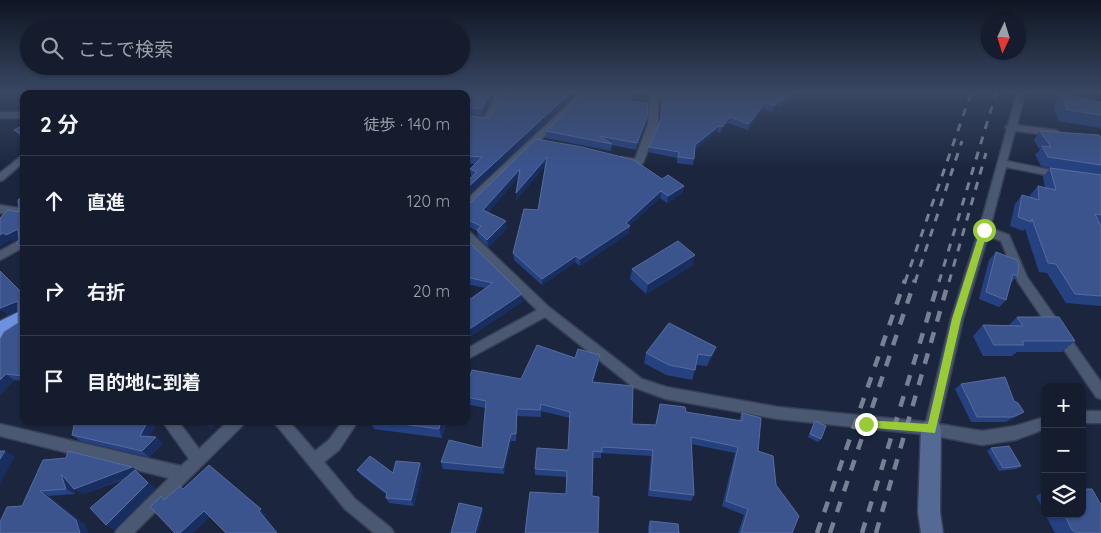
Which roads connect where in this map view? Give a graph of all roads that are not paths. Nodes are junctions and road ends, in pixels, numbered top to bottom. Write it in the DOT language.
graph roads {
  1 [pos="488,118"];
  2 [pos="562,118"];
  3 [pos="653,118"];
  4 [pos="1013,118"];
  5 [pos="470,119"];
  6 [pos="1010,127"];
  7 [pos="1069,134"];
  8 [pos="610,156"];
  9 [pos="20,160"];
  10 [pos="1001,163"];
  11 [pos="1075,177"];
  12 [pos="0,178"];
  13 [pos="470,202"];
  14 [pos="2,212"];
  15 [pos="20,213"];
  16 [pos="984,230"];
  17 [pos="470,239"];
  18 [pos="20,244"];
  19 [pos="0,256"];
  20 [pos="546,311"];
  21 [pos="20,320"];
  22 [pos="0,333"];
  23 [pos="470,353"];
  24 [pos="1101,393"];
  25 [pos="1101,417"];
  26 [pos="1086,418"];
  27 [pos="1041,423"];
  28 [pos="172,425"];
  29 [pos="234,425"];
  30 [pos="283,425"];
  31 [pos="348,425"];
  32 [pos="931,429"];
  33 [pos="0,430"];
  34 [pos="198,459"];
  35 [pos="314,461"];
  36 [pos="183,474"];
  37 [pos="123,533"];
  38 [pos="386,533"];
  39 [pos="932,533"];
  1 -- 5 [label="street"];
  2 -- 13 [label="street"];
  3 -- 8 [label="street"];
  4 -- 6 [label="street"];
  6 -- 7 [label="street"];
  6 -- 10 [label="street"];
  9 -- 12 [label="street"];
  10 -- 11 [label="street"];
  10 -- 16 [label="street"];
  14 -- 15 [label="street"];
  16 -- 24 [label="street"];
  16 -- 32 [label="street"];
  17 -- 20 [label="street"];
  18 -- 19 [label="street"];
  20 -- 23 [label="street"];
  20 -- 32 [label="street"];
  21 -- 22 [label="highway"];
  25 -- 26 [label="street"];
  27 -- 32 [label="street"];
  28 -- 34 [label="street"];
  29 -- 34 [label="street"];
  30 -- 35 [label="street"];
  31 -- 35 [label="street"];
  32 -- 39 [label="street"];
  33 -- 36 [label="street"];
  34 -- 36 [label="street"];
  35 -- 38 [label="street"];
  36 -- 37 [label="street"];
}
